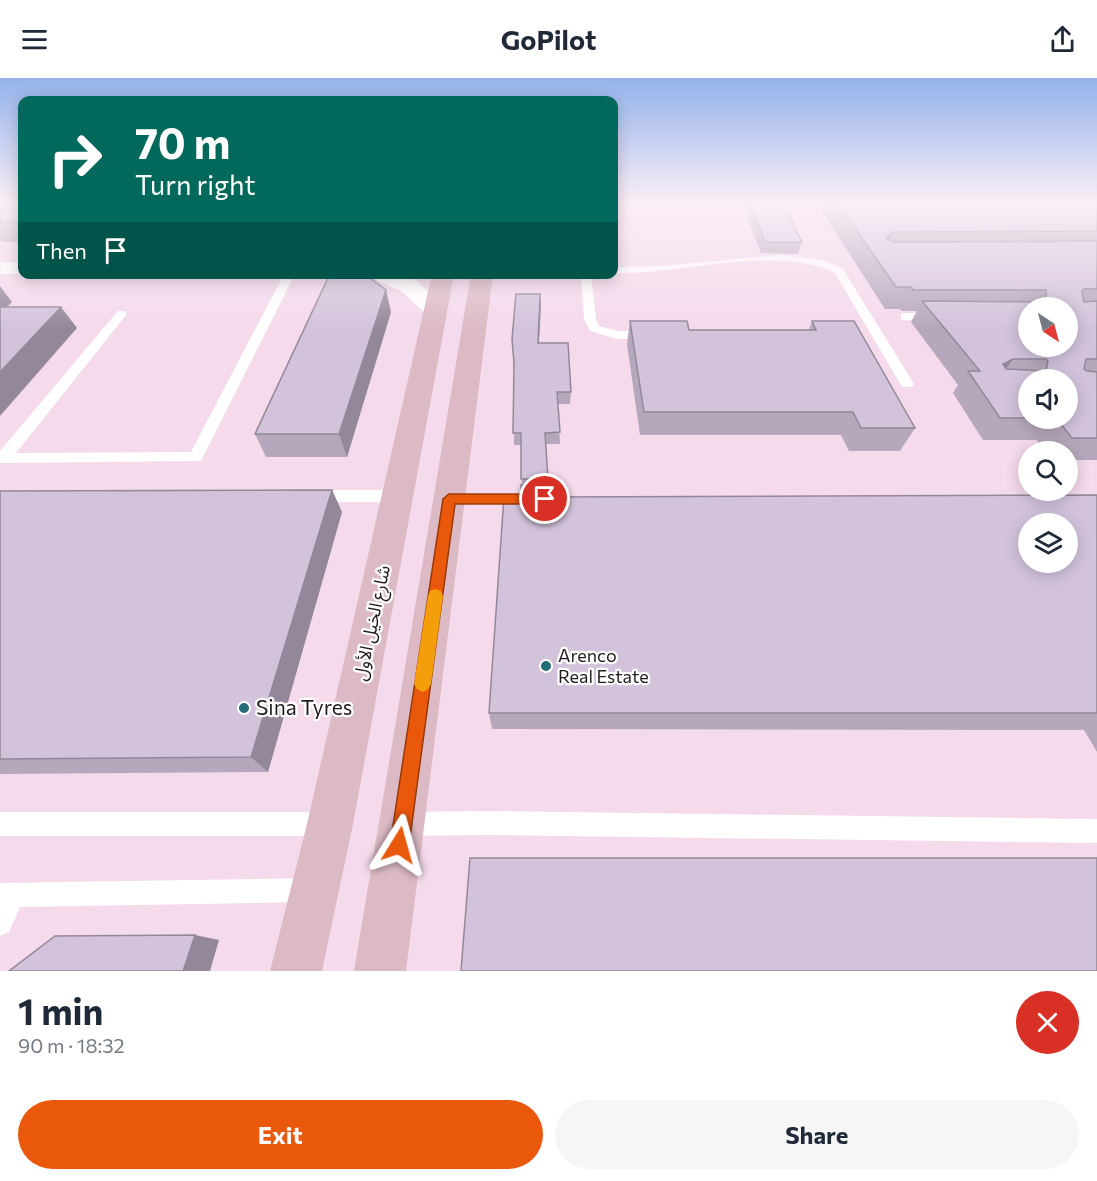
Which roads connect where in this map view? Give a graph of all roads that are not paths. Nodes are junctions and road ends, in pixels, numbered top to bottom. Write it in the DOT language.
graph roads {
  1 [pos="0,268"];
  2 [pos="18,268"];
  3 [pos="618,270"];
  4 [pos="287,279"];
  5 [pos="393,279"];
  6 [pos="442,279"];
  7 [pos="481,279"];
  8 [pos="586,279"];
  9 [pos="436,311"];
  10 [pos="122,313"];
  11 [pos="905,317"];
  12 [pos="950,317"];
  13 [pos="663,334"];
  14 [pos="907,384"];
  15 [pos="2,458"];
  16 [pos="293,496"];
  17 [pos="398,496"];
  18 [pos="449,499"];
  19 [pos="545,499"];
  20 [pos="0,824"];
  21 [pos="330,824"];
  22 [pos="402,824"];
  23 [pos="1097,831"];
  24 [pos="314,890"];
  25 [pos="7,895"];
  26 [pos="0,923"];
  27 [pos="296,971"];
  28 [pos="380,971"];
  1 -- 2 [label="street"];
  3 -- 14 [label="lane"];
  4 -- 15 [label="lane"];
  5 -- 9 [label="street"];
  6 -- 9 [label="main road, شارع الخيل الأول"];
  7 -- 18 [label="main road"];
  8 -- 13 [label="lane"];
  9 -- 17 [label="main road, شارع الخيل الأول"];
  10 -- 15 [label="lane"];
  11 -- 12 [label="lane"];
  16 -- 17 [label="lane"];
  17 -- 21 [label="main road, شارع الخيل الأول"];
  18 -- 19 [label="lane"];
  18 -- 22 [label="main road"];
  20 -- 21 [label="lane"];
  21 -- 24 [label="main road, شارع الخيل الأول"];
  22 -- 23 [label="lane"];
  22 -- 28 [label="main road"];
  24 -- 25 [label="lane"];
  24 -- 27 [label="main road, شارع الخيل الأول"];
  25 -- 26 [label="lane"];
}
